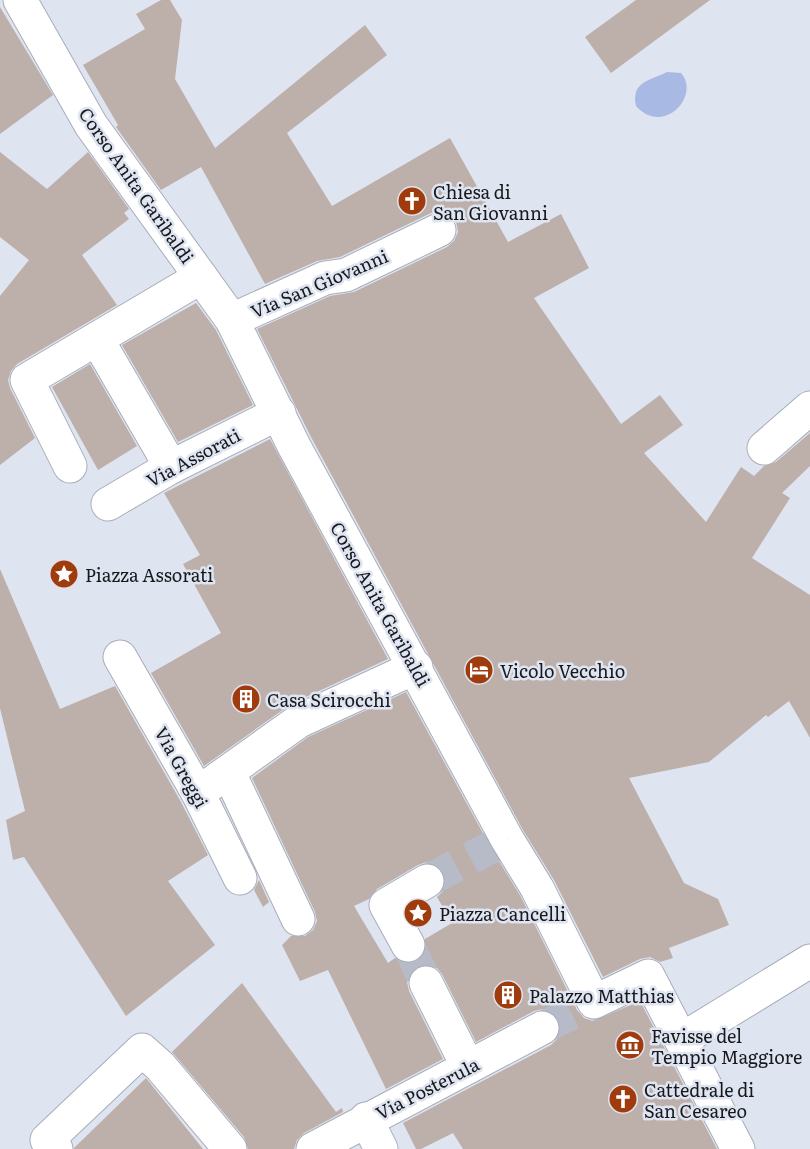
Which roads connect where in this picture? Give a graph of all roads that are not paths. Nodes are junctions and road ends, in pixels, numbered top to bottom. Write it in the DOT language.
graph roads {
  1 [pos="20,0"];
  2 [pos="439,230"];
  3 [pos="201,277"];
  4 [pos="232,320"];
  5 [pos="97,339"];
  6 [pos="810,408"];
  7 [pos="279,413"];
  8 [pos="764,448"];
  9 [pos="70,466"];
  10 [pos="171,467"];
  11 [pos="108,504"];
  12 [pos="120,657"];
  13 [pos="416,667"];
  14 [pos="229,773"];
  15 [pos="198,792"];
  16 [pos="240,879"];
  17 [pos="427,881"];
  18 [pos="298,919"];
  19 [pos="408,945"];
  20 [pos="810,961"];
  21 [pos="426,983"];
  22 [pos="542,1028"];
  23 [pos="681,1040"];
  24 [pos="468,1067"];
  25 [pos="366,1119"];
  26 [pos="56,1149"];
  27 [pos="230,1149"];
  28 [pos="313,1149"];
  29 [pos="381,1149"];
  30 [pos="738,1149"];
  1 -- 3 [label="street, Corso Anita Garibaldi"];
  2 -- 4 [label="street, Via San Giovanni"];
  3 -- 4 [label="street, Corso Anita Garibaldi"];
  3 -- 5 [label="street"];
  4 -- 7 [label="street, Corso Anita Garibaldi"];
  5 -- 9 [label="street"];
  5 -- 10 [label="street"];
  6 -- 8 [label="street"];
  7 -- 10 [label="street, Via Assorati"];
  7 -- 13 [label="street, Corso Anita Garibaldi"];
  10 -- 11 [label="street, Via Assorati"];
  12 -- 15 [label="street, Via Greggi"];
  13 -- 14 [label="street"];
  13 -- 23 [label="street, Corso Anita Garibaldi"];
  14 -- 15 [label="street"];
  14 -- 18 [label="street"];
  15 -- 16 [label="street, Via Greggi"];
  17 -- 19 [label="street"];
  20 -- 23 [label="street"];
  21 -- 24 [label="street"];
  22 -- 24 [label="street, Via Posterula"];
  23 -- 30 [label="street, Corso Anita Garibaldi"];
  24 -- 25 [label="street, Via Posterula"];
  25 -- 28 [label="street, Via Posterula"];
  25 -- 29 [label="street"];
  26 -- 27 [label="street"];
}
